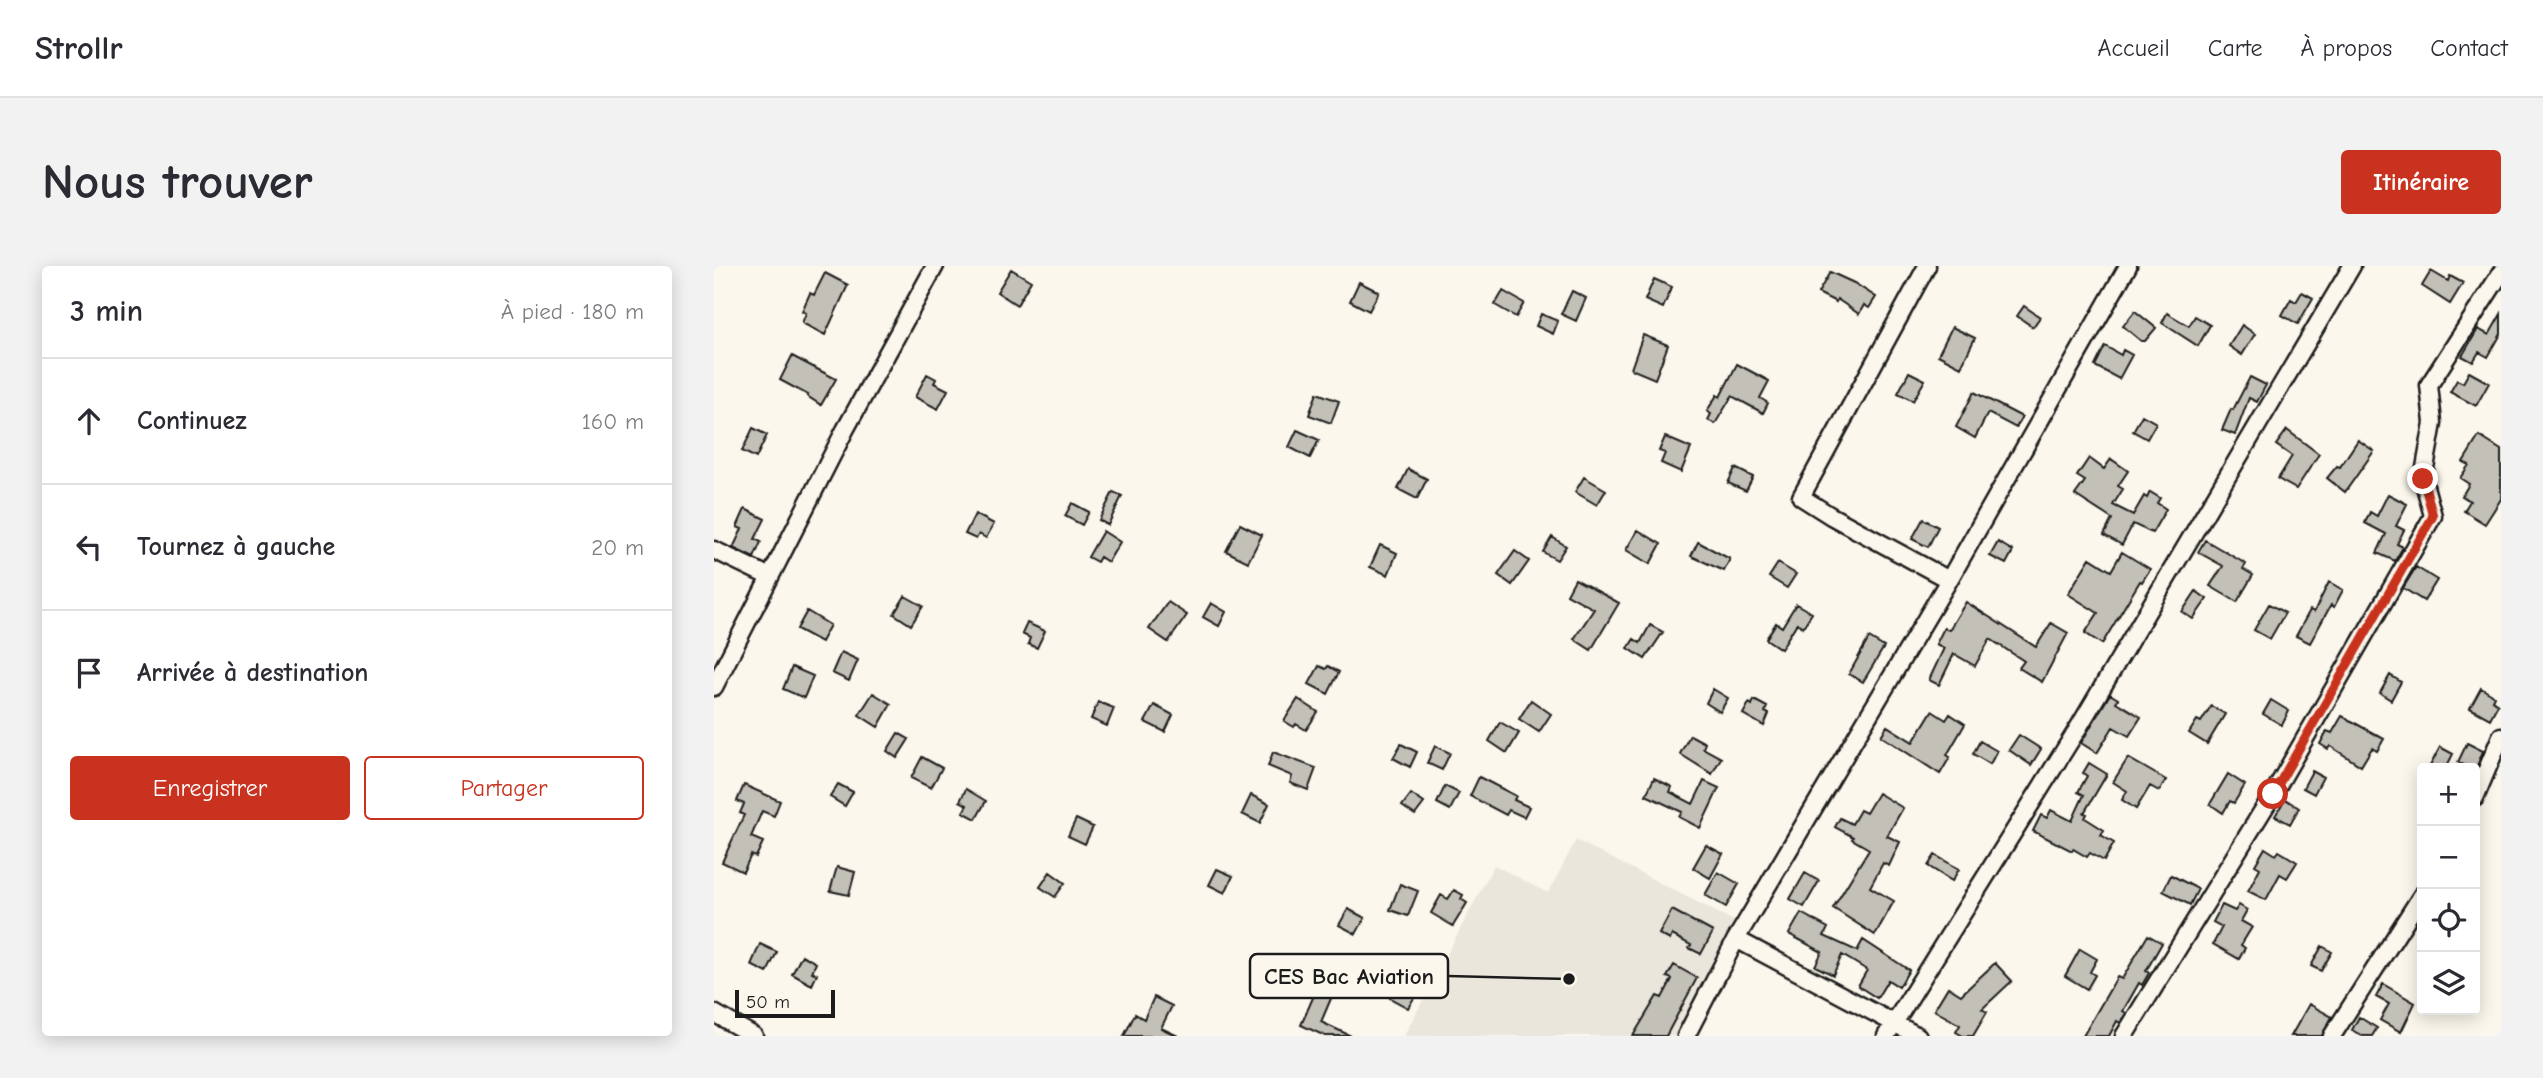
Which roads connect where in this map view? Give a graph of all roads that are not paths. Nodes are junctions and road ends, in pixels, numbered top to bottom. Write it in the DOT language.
graph roads {
  1 [pos="935,266"];
  2 [pos="1927,266"];
  3 [pos="2128,266"];
  4 [pos="2353,266"];
  5 [pos="2501,273"];
  6 [pos="714,551"];
  7 [pos="770,578"];
  8 [pos="1949,580"];
  9 [pos="714,687"];
  10 [pos="2501,736"];
  11 [pos="2480,785"];
  12 [pos="2417,903"];
  13 [pos="1736,939"];
  14 [pos="714,1013"];
  15 [pos="1890,1029"];
  16 [pos="754,1036"];
  17 [pos="1686,1036"];
  18 [pos="1918,1036"];
  19 [pos="2124,1036"];
  20 [pos="2332,1036"];
  1 -- 7 [label="street"];
  2 -- 8 [label="street"];
  3 -- 8 [label="street"];
  4 -- 15 [label="street"];
  5 -- 19 [label="street"];
  6 -- 7 [label="street"];
  7 -- 9 [label="street"];
  8 -- 13 [label="street"];
  10 -- 11 [label="street"];
  12 -- 20 [label="street"];
  13 -- 15 [label="street"];
  13 -- 17 [label="street"];
  14 -- 16 [label="street"];
  15 -- 18 [label="street"];
}
